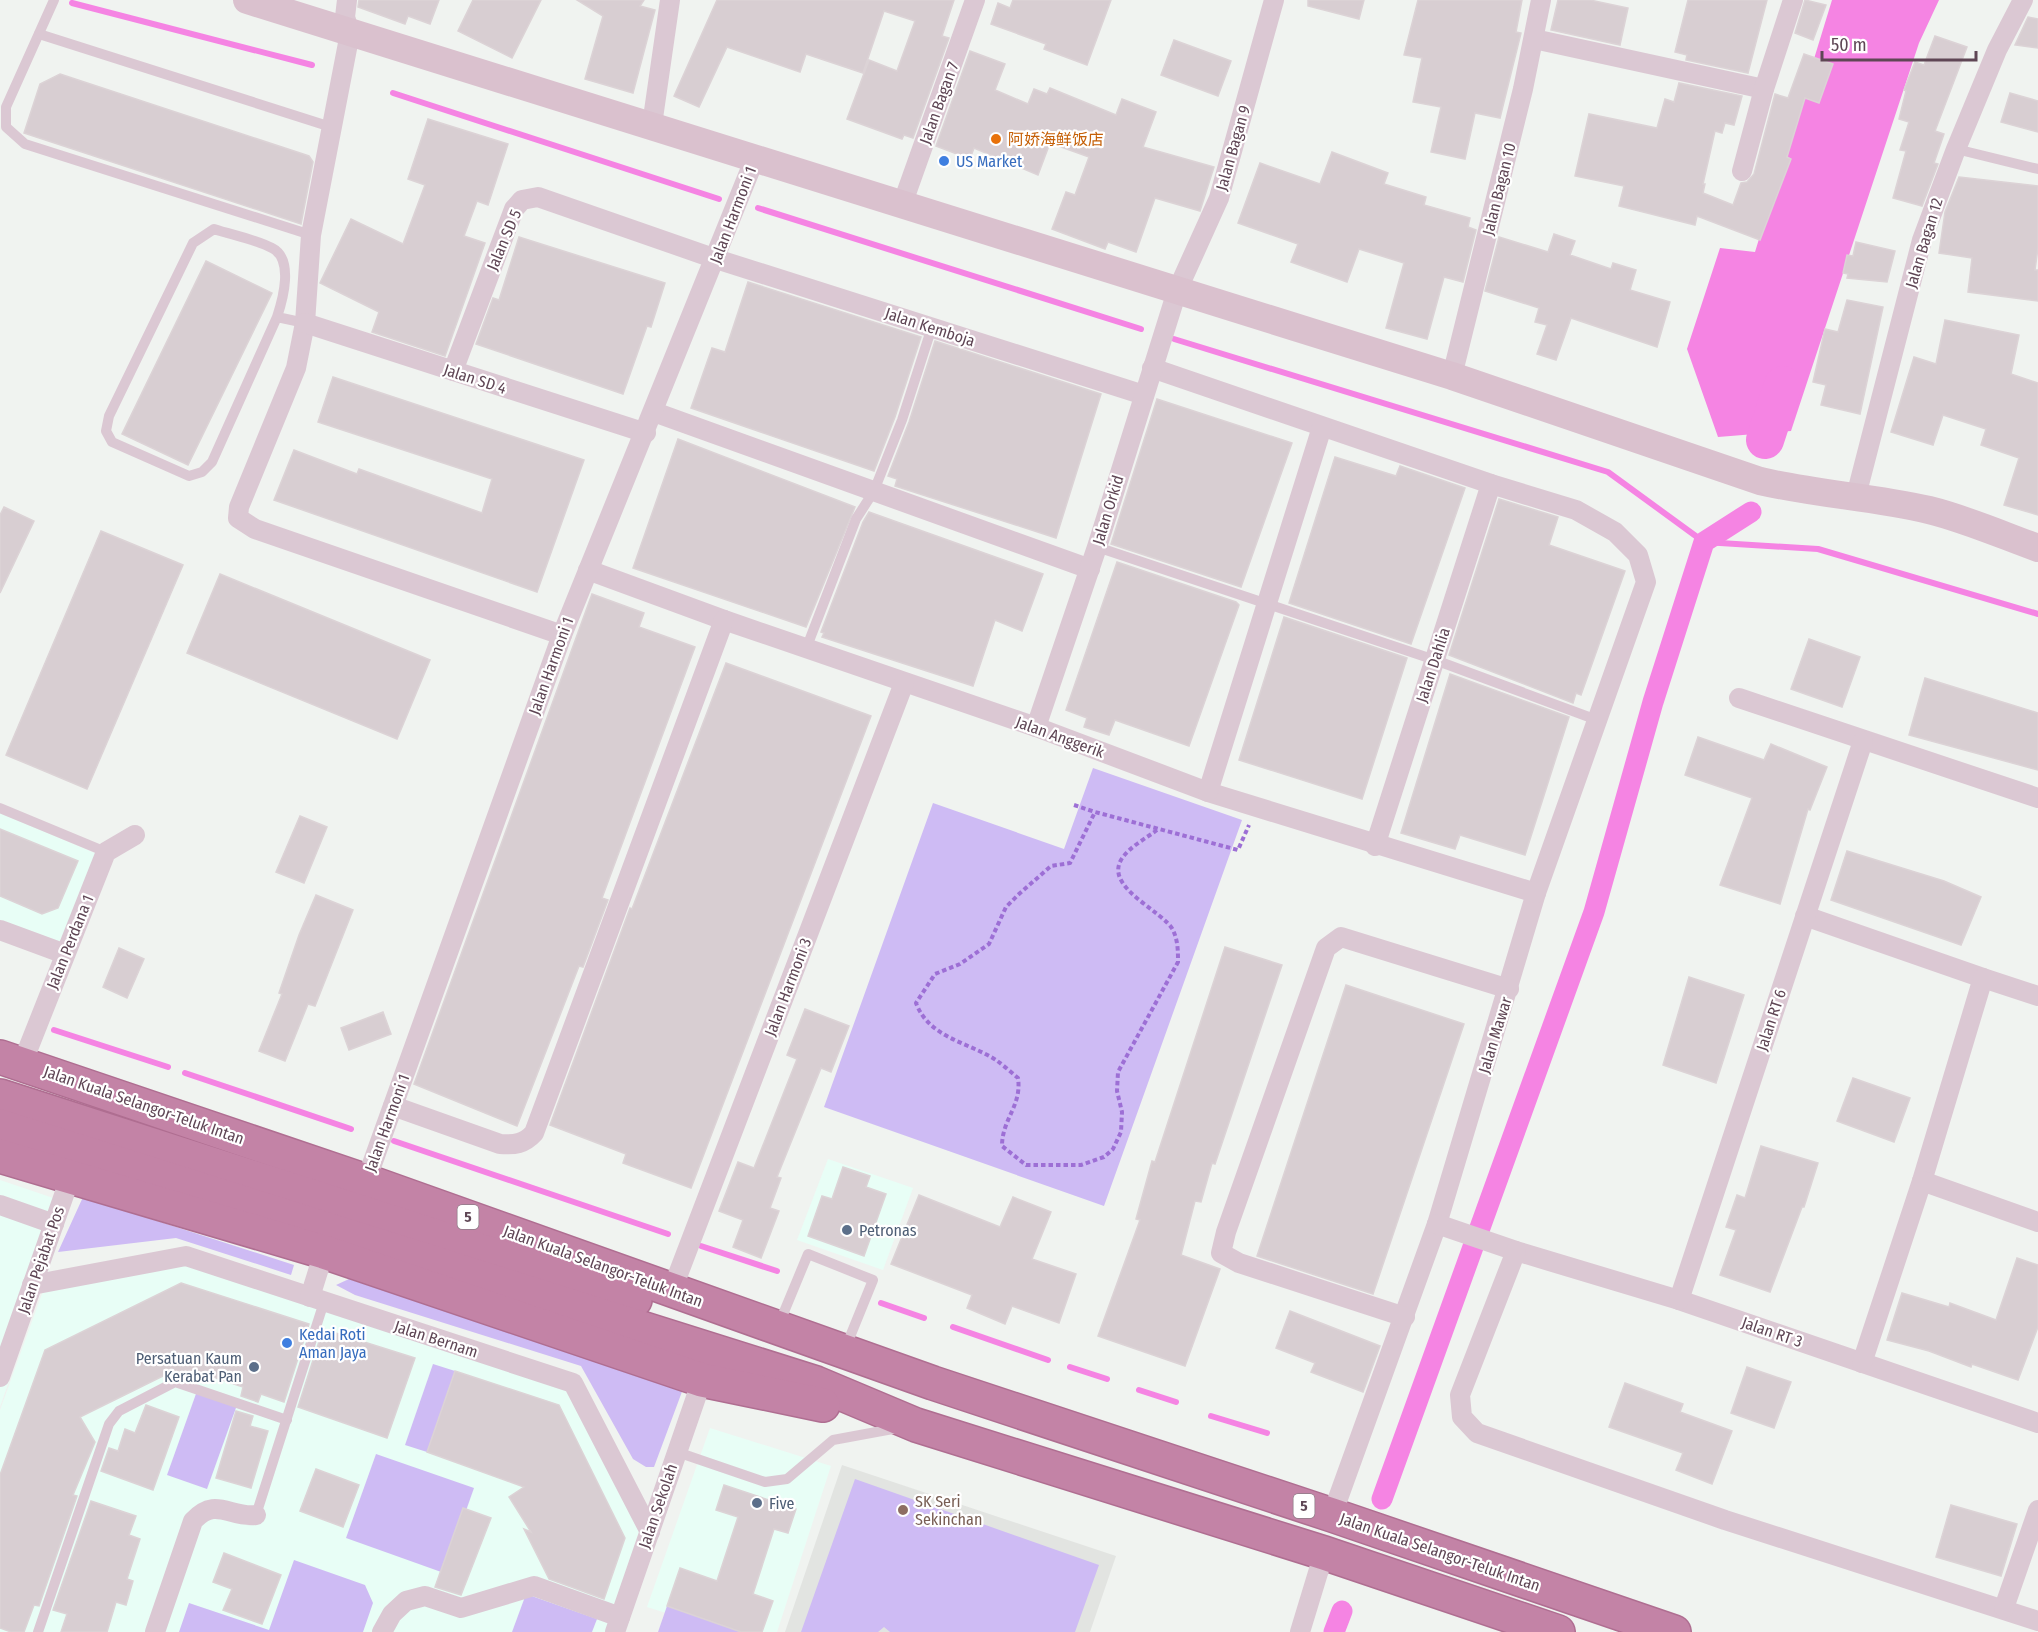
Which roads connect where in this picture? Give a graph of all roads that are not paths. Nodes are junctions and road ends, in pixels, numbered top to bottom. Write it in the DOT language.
graph roads {
  1 [pos="54,0"];
  2 [pos="247,0"];
  3 [pos="347,0"];
  4 [pos="670,0"];
  5 [pos="975,0"];
  6 [pos="1274,0"];
  7 [pos="1541,0"];
  8 [pos="1793,0"];
  9 [pos="2023,0"];
  10 [pos="39,33"];
  11 [pos="350,33"];
  12 [pos="1534,39"];
  13 [pos="1764,89"];
  14 [pos="652,125"];
  15 [pos="331,127"];
  16 [pos="1956,149"];
  17 [pos="755,158"];
  18 [pos="2038,170"];
  19 [pos="1742,171"];
  20 [pos="902,205"];
  21 [pos="311,235"];
  22 [pos="716,259"];
  23 [pos="1177,291"];
  24 [pos="277,317"];
  25 [pos="305,323"];
  26 [pos="932,327"];
  27 [pos="1152,368"];
  28 [pos="453,371"];
  29 [pos="1452,376"];
  30 [pos="1144,395"];
  31 [pos="654,412"];
  32 [pos="1322,427"];
  33 [pos="646,433"];
  34 [pos="1491,484"];
  35 [pos="874,491"];
  36 [pos="1856,496"];
  37 [pos="1097,547"];
  38 [pos="2038,548"];
  39 [pos="1090,569"];
  40 [pos="588,570"];
  41 [pos="1267,604"];
  42 [pos="724,620"];
  43 [pos="562,635"];
  44 [pos="806,649"];
  45 [pos="1435,660"];
  46 [pos="904,683"];
  47 [pos="1739,698"];
  48 [pos="1597,720"];
  49 [pos="1036,727"];
  50 [pos="1863,741"];
  51 [pos="1208,792"];
  52 [pos="2038,798"];
  53 [pos="0,808"];
  54 [pos="135,835"];
  55 [pos="1375,846"];
  56 [pos="106,852"];
  57 [pos="1536,893"];
  58 [pos="1805,916"];
  59 [pos="0,930"];
  60 [pos="65,954"];
  61 [pos="1983,978"];
  62 [pos="1509,989"];
  63 [pos="2038,996"];
  64 [pos="11,1060"];
  65 [pos="0,1096"];
  66 [pos="393,1106"];
  67 [pos="0,1126"];
  68 [pos="0,1156"];
  69 [pos="70,1178"];
  70 [pos="366,1181"];
  71 [pos="1922,1181"];
  72 [pos="0,1205"];
  73 [pos="2038,1222"];
  74 [pos="54,1224"];
  75 [pos="1437,1224"];
  76 [pos="1510,1249"];
  77 [pos="324,1252"];
  78 [pos="32,1285"];
  79 [pos="662,1298"];
  80 [pos="317,1300"];
  81 [pos="1679,1300"];
  82 [pos="1405,1317"];
  83 [pos="777,1327"];
  84 [pos="845,1350"];
  85 [pos="1862,1363"];
  86 [pos="0,1377"];
  87 [pos="702,1380"];
  88 [pos="933,1383"];
  89 [pos="287,1420"];
  90 [pos="2038,1423"];
  91 [pos="916,1425"];
  92 [pos="677,1452"];
  93 [pos="2038,1510"];
  94 [pos="256,1515"];
  95 [pos="1332,1515"];
  96 [pos="650,1532"];
  97 [pos="1324,1552"];
  98 [pos="2004,1608"];
  99 [pos="2038,1621"];
  100 [pos="617,1624"];
  101 [pos="39,1632"];
  102 [pos="155,1632"];
  103 [pos="382,1632"];
  104 [pos="1300,1632"];
  105 [pos="1557,1632"];
  106 [pos="1674,1632"];
  1 -- 10 [label="lane"];
  2 -- 11 [label="street"];
  3 -- 11 [label="street"];
  4 -- 14 [label="street"];
  5 -- 20 [label="street, Jalan Bagan 7"];
  6 -- 23 [label="street, Jalan Bagan 9"];
  7 -- 12 [label="street, Jalan Bagan 10"];
  8 -- 13 [label="street"];
  9 -- 16 [label="street, Jalan Bagan 12"];
  10 -- 15 [label="lane"];
  10 -- 21 [label="lane"];
  11 -- 14 [label="street"];
  11 -- 15 [label="street"];
  12 -- 13 [label="street"];
  12 -- 29 [label="street, Jalan Bagan 10"];
  13 -- 19 [label="street"];
  14 -- 17 [label="street"];
  15 -- 21 [label="street"];
  16 -- 18 [label="lane"];
  16 -- 36 [label="street, Jalan Bagan 12"];
  17 -- 20 [label="street"];
  17 -- 22 [label="street, Jalan Harmoni 1"];
  20 -- 23 [label="street"];
  21 -- 25 [label="street"];
  22 -- 26 [label="street, Jalan Kemboja"];
  22 -- 28 [label="street, Jalan SD 5"];
  22 -- 31 [label="street, Jalan Harmoni 1"];
  23 -- 27 [label="street, Jalan Orkid"];
  23 -- 29 [label="street"];
  24 -- 24 [label="lane"];
  24 -- 25 [label="lane"];
  25 -- 28 [label="street, Jalan SD 4"];
  25 -- 43 [label="street"];
  26 -- 30 [label="street, Jalan Kemboja"];
  26 -- 35 [label="lane"];
  27 -- 30 [label="street, Jalan Orkid"];
  27 -- 32 [label="street"];
  28 -- 33 [label="street, Jalan SD 4"];
  29 -- 36 [label="street"];
  30 -- 37 [label="street, Jalan Orkid"];
  31 -- 33 [label="street, Jalan Harmoni 1"];
  31 -- 35 [label="street"];
  32 -- 34 [label="street"];
  32 -- 41 [label="street"];
  33 -- 40 [label="street, Jalan Harmoni 1"];
  34 -- 45 [label="street, Jalan Dahlia"];
  34 -- 48 [label="street, Jalan Mawar"];
  35 -- 39 [label="street"];
  35 -- 44 [label="lane"];
  36 -- 38 [label="street"];
  37 -- 39 [label="street, Jalan Orkid"];
  37 -- 41 [label="lane"];
  39 -- 49 [label="street, Jalan Orkid"];
  40 -- 42 [label="street, Jalan Anggerik"];
  40 -- 43 [label="street, Jalan Harmoni 1"];
  41 -- 45 [label="lane"];
  41 -- 51 [label="street"];
  42 -- 44 [label="street, Jalan Anggerik"];
  42 -- 66 [label="street"];
  43 -- 66 [label="street, Jalan Harmoni 1"];
  44 -- 46 [label="street, Jalan Anggerik"];
  45 -- 48 [label="lane"];
  45 -- 55 [label="street, Jalan Dahlia"];
  46 -- 49 [label="street, Jalan Anggerik"];
  46 -- 79 [label="street, Jalan Harmoni 3"];
  47 -- 50 [label="street"];
  48 -- 57 [label="street, Jalan Mawar"];
  49 -- 51 [label="street, Jalan Anggerik"];
  50 -- 52 [label="street"];
  50 -- 58 [label="street, Jalan RT 6"];
  51 -- 55 [label="street, Jalan Anggerik"];
  53 -- 56 [label="lane"];
  54 -- 56 [label="street"];
  55 -- 57 [label="street, Jalan Anggerik"];
  56 -- 60 [label="street, Jalan Perdana 1"];
  57 -- 62 [label="street, Jalan Mawar"];
  58 -- 61 [label="street"];
  58 -- 81 [label="street, Jalan RT 6"];
  59 -- 60 [label="street"];
  60 -- 64 [label="street, Jalan Perdana 1"];
  61 -- 63 [label="street"];
  61 -- 71 [label="street"];
  62 -- 75 [label="street, Jalan Mawar"];
  62 -- 82 [label="street"];
  64 -- 70 [label="highway, Jalan Kuala Selangor-Teluk Intan / 5"];
  65 -- 79 [label="highway, Jalan Kuala Selangor-Teluk Intan / 5"];
  66 -- 70 [label="street, Jalan Harmoni 1"];
  67 -- 91 [label="highway, 5"];
  68 -- 69 [label="highway, 5"];
  69 -- 74 [label="street, Jalan Pejabat Pos"];
  69 -- 77 [label="highway, 5"];
  70 -- 79 [label="highway, Jalan Kuala Selangor-Teluk Intan / 5"];
  71 -- 73 [label="street"];
  71 -- 85 [label="street"];
  72 -- 74 [label="street"];
  74 -- 78 [label="street, Jalan Pejabat Pos"];
  75 -- 76 [label="street, Jalan RT 3"];
  75 -- 82 [label="street, Jalan Mawar"];
  76 -- 81 [label="street, Jalan RT 3"];
  76 -- 98 [label="street"];
  77 -- 80 [label="street"];
  77 -- 87 [label="highway, 5"];
  78 -- 80 [label="street, Jalan Bernam"];
  78 -- 86 [label="street, Jalan Pejabat Pos"];
  79 -- 83 [label="highway, Jalan Kuala Selangor-Teluk Intan / 5"];
  79 -- 88 [label="highway, Jalan Kuala Selangor-Teluk Intan / 5"];
  80 -- 89 [label="lane"];
  80 -- 96 [label="street, Jalan Bernam"];
  81 -- 85 [label="street, Jalan RT 3"];
  82 -- 95 [label="street, Jalan Mawar"];
  83 -- 84 [label="highway, Jalan Kuala Selangor-Teluk Intan / 5"];
  83 -- 84 [label="lane"];
  84 -- 88 [label="highway, Jalan Kuala Selangor-Teluk Intan / 5"];
  85 -- 90 [label="street, Jalan RT 3"];
  87 -- 91 [label="highway, 5"];
  87 -- 92 [label="street, Jalan Sekolah"];
  88 -- 95 [label="highway, Jalan Kuala Selangor-Teluk Intan / 5"];
  89 -- 94 [label="lane"];
  89 -- 101 [label="lane"];
  91 -- 92 [label="lane"];
  91 -- 97 [label="highway, 5"];
  92 -- 96 [label="street, Jalan Sekolah"];
  93 -- 98 [label="street"];
  94 -- 102 [label="street"];
  95 -- 106 [label="highway, Jalan Kuala Selangor-Teluk Intan / 5"];
  96 -- 100 [label="street, Jalan Sekolah"];
  97 -- 104 [label="street"];
  97 -- 105 [label="highway, 5"];
  98 -- 99 [label="street"];
  100 -- 103 [label="street"];
}
